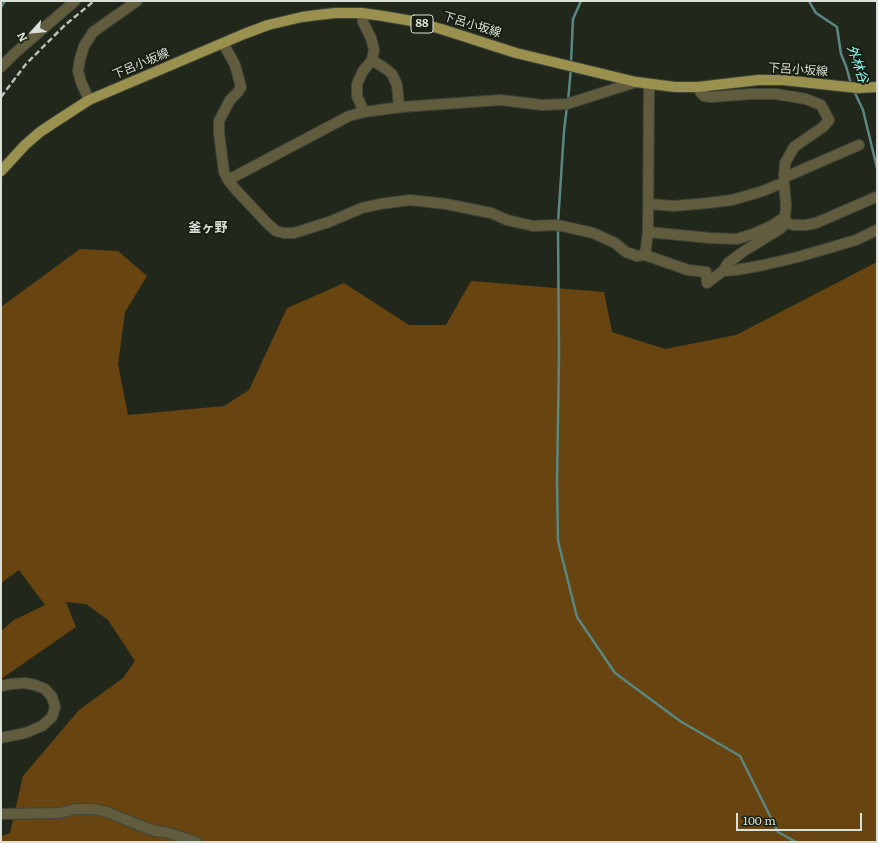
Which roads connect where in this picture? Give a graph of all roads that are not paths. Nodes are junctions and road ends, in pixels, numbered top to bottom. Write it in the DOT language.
graph roads {
  1 [pos="75,1"];
  2 [pos="137,1"];
  3 [pos="362,13"];
  4 [pos="223,43"];
  5 [pos="372,60"];
  6 [pos="1,67"];
  7 [pos="636,82"];
  8 [pos="649,84"];
  9 [pos="698,87"];
  10 [pos="877,87"];
  11 [pos="89,100"];
  12 [pos="399,107"];
  13 [pos="364,112"];
  14 [pos="859,145"];
  15 [pos="1,171"];
  16 [pos="784,179"];
  17 [pos="228,180"];
  18 [pos="876,197"];
  19 [pos="648,204"];
  20 [pos="786,220"];
  21 [pos="877,230"];
  22 [pos="648,232"];
  23 [pos="645,256"];
  24 [pos="722,271"];
  25 [pos="1,686"];
  26 [pos="1,738"];
  27 [pos="2,816"];
  28 [pos="196,842"];
  1 -- 6 [label="street"];
  2 -- 11 [label="street"];
  3 -- 4 [label="main road, 下呂小坂線 / 88"];
  3 -- 5 [label="street"];
  3 -- 7 [label="main road, 下呂小坂線 / 88"];
  4 -- 11 [label="main road, 下呂小坂線 / 88"];
  4 -- 17 [label="street"];
  5 -- 12 [label="street"];
  5 -- 13 [label="street"];
  7 -- 8 [label="main road, 下呂小坂線 / 88"];
  7 -- 12 [label="street"];
  8 -- 9 [label="main road, 下呂小坂線 / 88"];
  8 -- 19 [label="street"];
  9 -- 10 [label="main road, 下呂小坂線 / 88"];
  9 -- 16 [label="street"];
  11 -- 15 [label="main road, 下呂小坂線 / 88"];
  12 -- 13 [label="street"];
  13 -- 17 [label="street"];
  14 -- 16 [label="street"];
  16 -- 19 [label="street"];
  16 -- 20 [label="street"];
  17 -- 23 [label="street"];
  18 -- 20 [label="street"];
  19 -- 22 [label="street"];
  20 -- 22 [label="street"];
  20 -- 24 [label="street"];
  21 -- 24 [label="street"];
  22 -- 23 [label="street"];
  23 -- 24 [label="street"];
  25 -- 26 [label="street"];
  27 -- 28 [label="street"];
}
